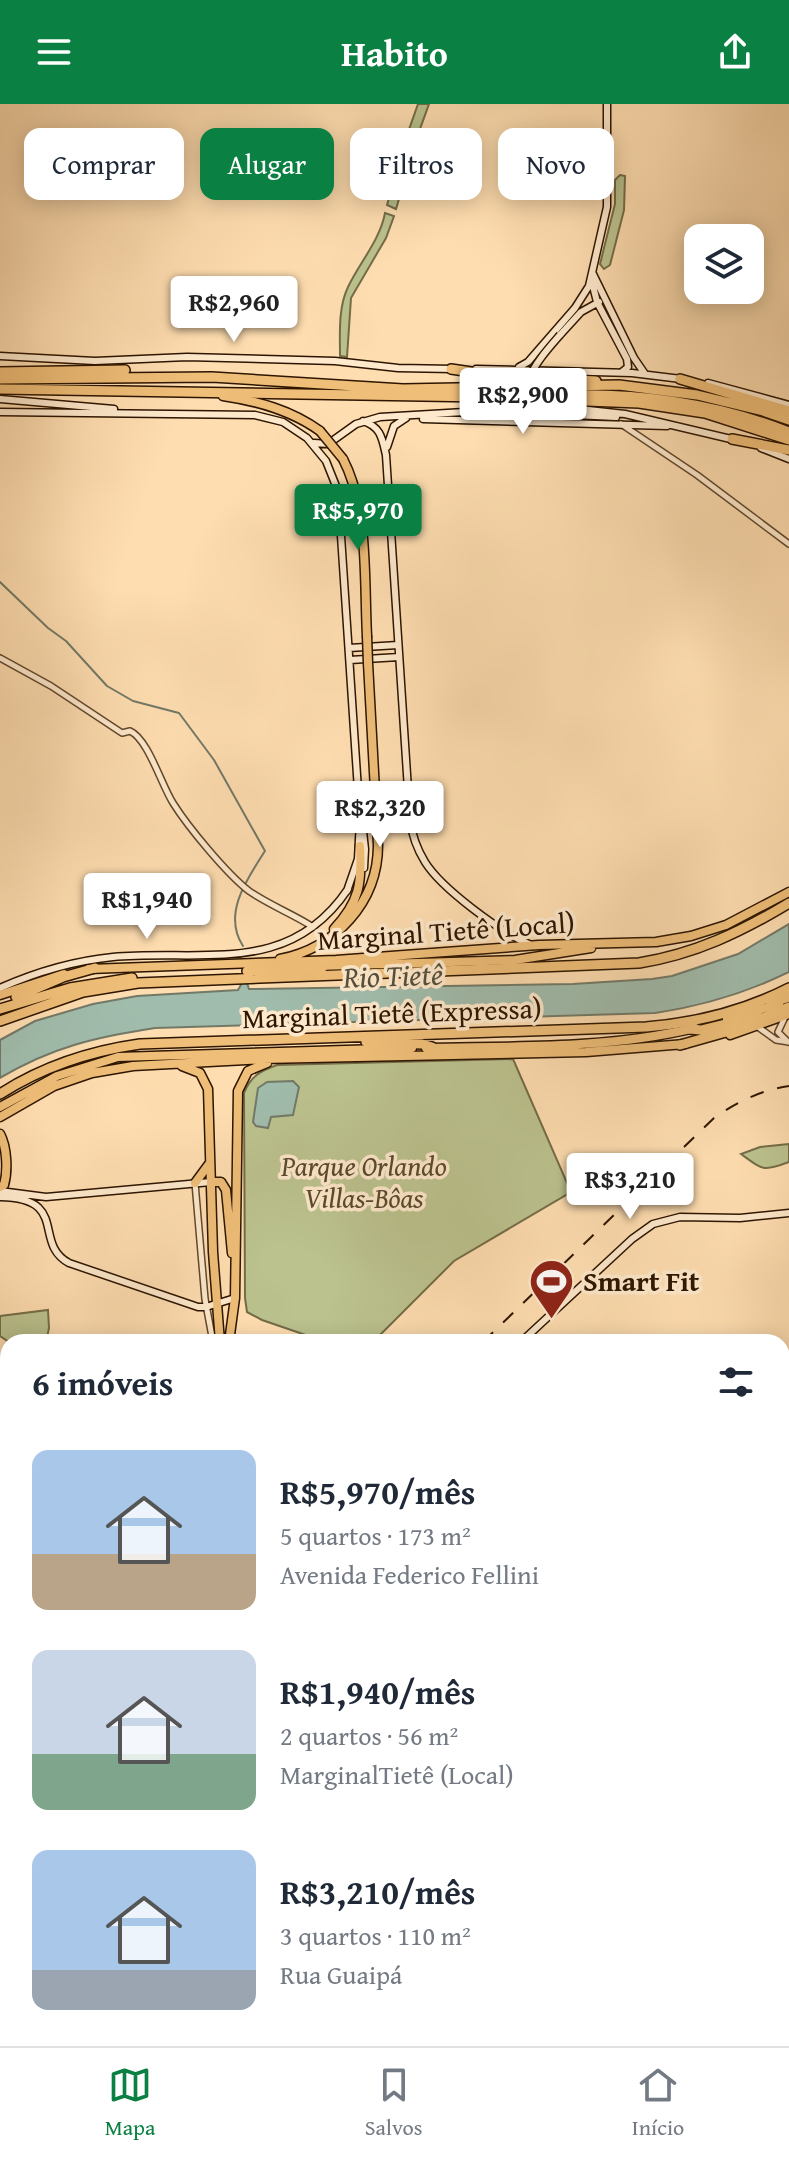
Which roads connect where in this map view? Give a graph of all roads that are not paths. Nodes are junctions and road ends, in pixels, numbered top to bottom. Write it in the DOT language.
graph roads {
  1 [pos="607,104"];
  2 [pos="591,279"];
  3 [pos="597,302"];
  4 [pos="606,303"];
  5 [pos="581,312"];
  6 [pos="618,335"];
  7 [pos="0,358"];
  8 [pos="451,369"];
  9 [pos="516,369"];
  10 [pos="0,372"];
  11 [pos="619,373"];
  12 [pos="645,374"];
  13 [pos="212,377"];
  14 [pos="0,379"];
  15 [pos="680,379"];
  16 [pos="619,385"];
  17 [pos="0,389"];
  18 [pos="202,393"];
  19 [pos="483,397"];
  20 [pos="0,399"];
  21 [pos="789,405"];
  22 [pos="789,411"];
  23 [pos="0,412"];
  24 [pos="137,413"];
  25 [pos="409,417"];
  26 [pos="363,421"];
  27 [pos="656,421"];
  28 [pos="789,423"];
  29 [pos="620,424"];
  30 [pos="639,425"];
  31 [pos="675,425"];
  32 [pos="789,432"];
  33 [pos="640,436"];
  34 [pos="732,439"];
  35 [pos="336,440"];
  36 [pos="789,440"];
  37 [pos="310,441"];
  38 [pos="789,450"];
  39 [pos="386,455"];
  40 [pos="789,459"];
  41 [pos="329,466"];
  42 [pos="789,544"];
  43 [pos="398,645"];
  44 [pos="349,648"];
  45 [pos="399,657"];
  46 [pos="0,658"];
  47 [pos="350,660"];
  48 [pos="360,820"];
  49 [pos="360,846"];
  50 [pos="362,872"];
  51 [pos="347,891"];
  52 [pos="789,892"];
  53 [pos="789,903"];
  54 [pos="314,928"];
  55 [pos="612,944"];
  56 [pos="533,945"];
  57 [pos="298,954"];
  58 [pos="259,962"];
  59 [pos="237,963"];
  60 [pos="323,967"];
  61 [pos="95,968"];
  62 [pos="185,974"];
  63 [pos="210,978"];
  64 [pos="0,988"];
  65 [pos="789,988"];
  66 [pos="0,995"];
  67 [pos="789,999"];
  68 [pos="0,1008"];
  69 [pos="725,1013"];
  70 [pos="785,1014"];
  71 [pos="0,1021"];
  72 [pos="760,1026"];
  73 [pos="689,1029"];
  74 [pos="311,1038"];
  75 [pos="789,1042"];
  76 [pos="680,1045"];
  77 [pos="431,1052"];
  78 [pos="157,1055"];
  79 [pos="303,1059"];
  80 [pos="165,1063"];
  81 [pos="38,1074"];
  82 [pos="54,1086"];
  83 [pos="0,1094"];
  84 [pos="0,1104"];
  85 [pos="0,1117"];
  86 [pos="0,1134"];
  87 [pos="210,1163"];
  88 [pos="211,1182"];
  89 [pos="195,1183"];
  90 [pos="1,1188"];
  91 [pos="0,1197"];
  92 [pos="46,1197"];
  93 [pos="789,1213"];
  94 [pos="45,1214"];
  95 [pos="235,1269"];
  96 [pos="235,1298"];
  97 [pos="217,1303"];
  98 [pos="206,1307"];
  99 [pos="211,1334"];
  100 [pos="219,1334"];
  101 [pos="230,1334"];
  102 [pos="530,1334"];
  1 -- 2 [label="main road"];
  2 -- 3 [label="main road"];
  2 -- 4 [label="main road"];
  2 -- 5 [label="main road"];
  2 -- 9 [label="main road"];
  3 -- 4 [label="main road"];
  3 -- 5 [label="main road"];
  3 -- 6 [label="main road"];
  4 -- 6 [label="main road"];
  5 -- 27 [label="main road, bridge"];
  6 -- 11 [label="main road"];
  6 -- 12 [label="main road"];
  7 -- 8 [label="main road"];
  8 -- 9 [label="main road"];
  8 -- 16 [label="highway"];
  9 -- 11 [label="main road"];
  10 -- 13 [label="highway"];
  11 -- 12 [label="main road"];
  12 -- 15 [label="main road"];
  13 -- 14 [label="highway"];
  13 -- 16 [label="highway"];
  15 -- 21 [label="main road"];
  15 -- 22 [label="highway"];
  16 -- 28 [label="highway"];
  17 -- 18 [label="highway"];
  18 -- 19 [label="highway"];
  18 -- 57 [label="highway, bridge"];
  19 -- 32 [label="highway"];
  19 -- 36 [label="highway"];
  20 -- 24 [label="main road"];
  23 -- 24 [label="main road"];
  24 -- 37 [label="main road"];
  25 -- 26 [label="main road"];
  25 -- 27 [label="main road"];
  25 -- 29 [label="main road"];
  25 -- 39 [label="main road"];
  26 -- 35 [label="main road"];
  26 -- 39 [label="main road"];
  27 -- 31 [label="main road"];
  29 -- 30 [label="main road"];
  29 -- 33 [label="street"];
  30 -- 31 [label="main road"];
  30 -- 33 [label="street"];
  31 -- 34 [label="main road"];
  33 -- 42 [label="street"];
  34 -- 38 [label="highway"];
  34 -- 40 [label="main road"];
  35 -- 37 [label="main road"];
  35 -- 41 [label="main road"];
  37 -- 41 [label="main road"];
  39 -- 43 [label="main road"];
  41 -- 44 [label="main road"];
  43 -- 44 [label="main road"];
  43 -- 45 [label="main road"];
  44 -- 47 [label="main road"];
  45 -- 47 [label="main road"];
  45 -- 56 [label="main road"];
  46 -- 54 [label="street"];
  47 -- 48 [label="main road"];
  48 -- 49 [label="main road"];
  48 -- 50 [label="main road"];
  49 -- 50 [label="highway"];
  49 -- 51 [label="main road"];
  50 -- 51 [label="main road"];
  50 -- 57 [label="highway"];
  51 -- 54 [label="main road"];
  52 -- 55 [label="highway, Marginal Tietê (Local)"];
  53 -- 63 [label="highway, Marginal Tietê (Expressa)"];
  54 -- 64 [label="main road"];
  55 -- 56 [label="highway, Marginal Tietê (Local)"];
  55 -- 60 [label="highway"];
  56 -- 58 [label="highway, Marginal Tietê (Local)"];
  57 -- 58 [label="highway"];
  58 -- 59 [label="highway, Marginal Tietê (Local)"];
  59 -- 60 [label="highway"];
  59 -- 61 [label="highway, Marginal Tietê (Local)"];
  60 -- 62 [label="highway"];
  61 -- 66 [label="highway, Marginal Tietê (Local)"];
  61 -- 68 [label="highway"];
  62 -- 63 [label="highway"];
  62 -- 68 [label="highway"];
  63 -- 71 [label="highway, Marginal Tietê (Expressa)"];
  65 -- 69 [label="highway, Marginal Tietê (Expressa)"];
  67 -- 69 [label="highway"];
  67 -- 73 [label="highway"];
  69 -- 74 [label="highway, Marginal Tietê (Expressa)"];
  70 -- 72 [label="highway"];
  70 -- 73 [label="highway"];
  70 -- 75 [label="street"];
  70 -- 76 [label="highway"];
  72 -- 75 [label="street"];
  72 -- 76 [label="highway"];
  73 -- 77 [label="highway"];
  74 -- 77 [label="highway"];
  74 -- 81 [label="highway, Marginal Tietê (Expressa)"];
  76 -- 77 [label="highway"];
  77 -- 78 [label="highway"];
  77 -- 79 [label="highway"];
  78 -- 82 [label="highway"];
  78 -- 84 [label="highway"];
  79 -- 80 [label="highway"];
  79 -- 95 [label="highway"];
  80 -- 82 [label="highway"];
  80 -- 87 [label="highway"];
  81 -- 83 [label="highway, Marginal Tietê (Expressa)"];
  81 -- 84 [label="highway"];
  82 -- 85 [label="highway"];
  86 -- 90 [label="highway"];
  87 -- 88 [label="highway"];
  87 -- 89 [label="highway"];
  88 -- 89 [label="main road"];
  88 -- 95 [label="highway"];
  88 -- 97 [label="highway"];
  89 -- 92 [label="main road"];
  89 -- 98 [label="street"];
  90 -- 92 [label="main road"];
  91 -- 94 [label="main road"];
  92 -- 94 [label="main road"];
  93 -- 102 [label="main road"];
  94 -- 98 [label="main road"];
  95 -- 96 [label="highway"];
  96 -- 97 [label="main road"];
  96 -- 101 [label="highway"];
  97 -- 98 [label="main road"];
  97 -- 100 [label="highway"];
  98 -- 99 [label="street"];
}
